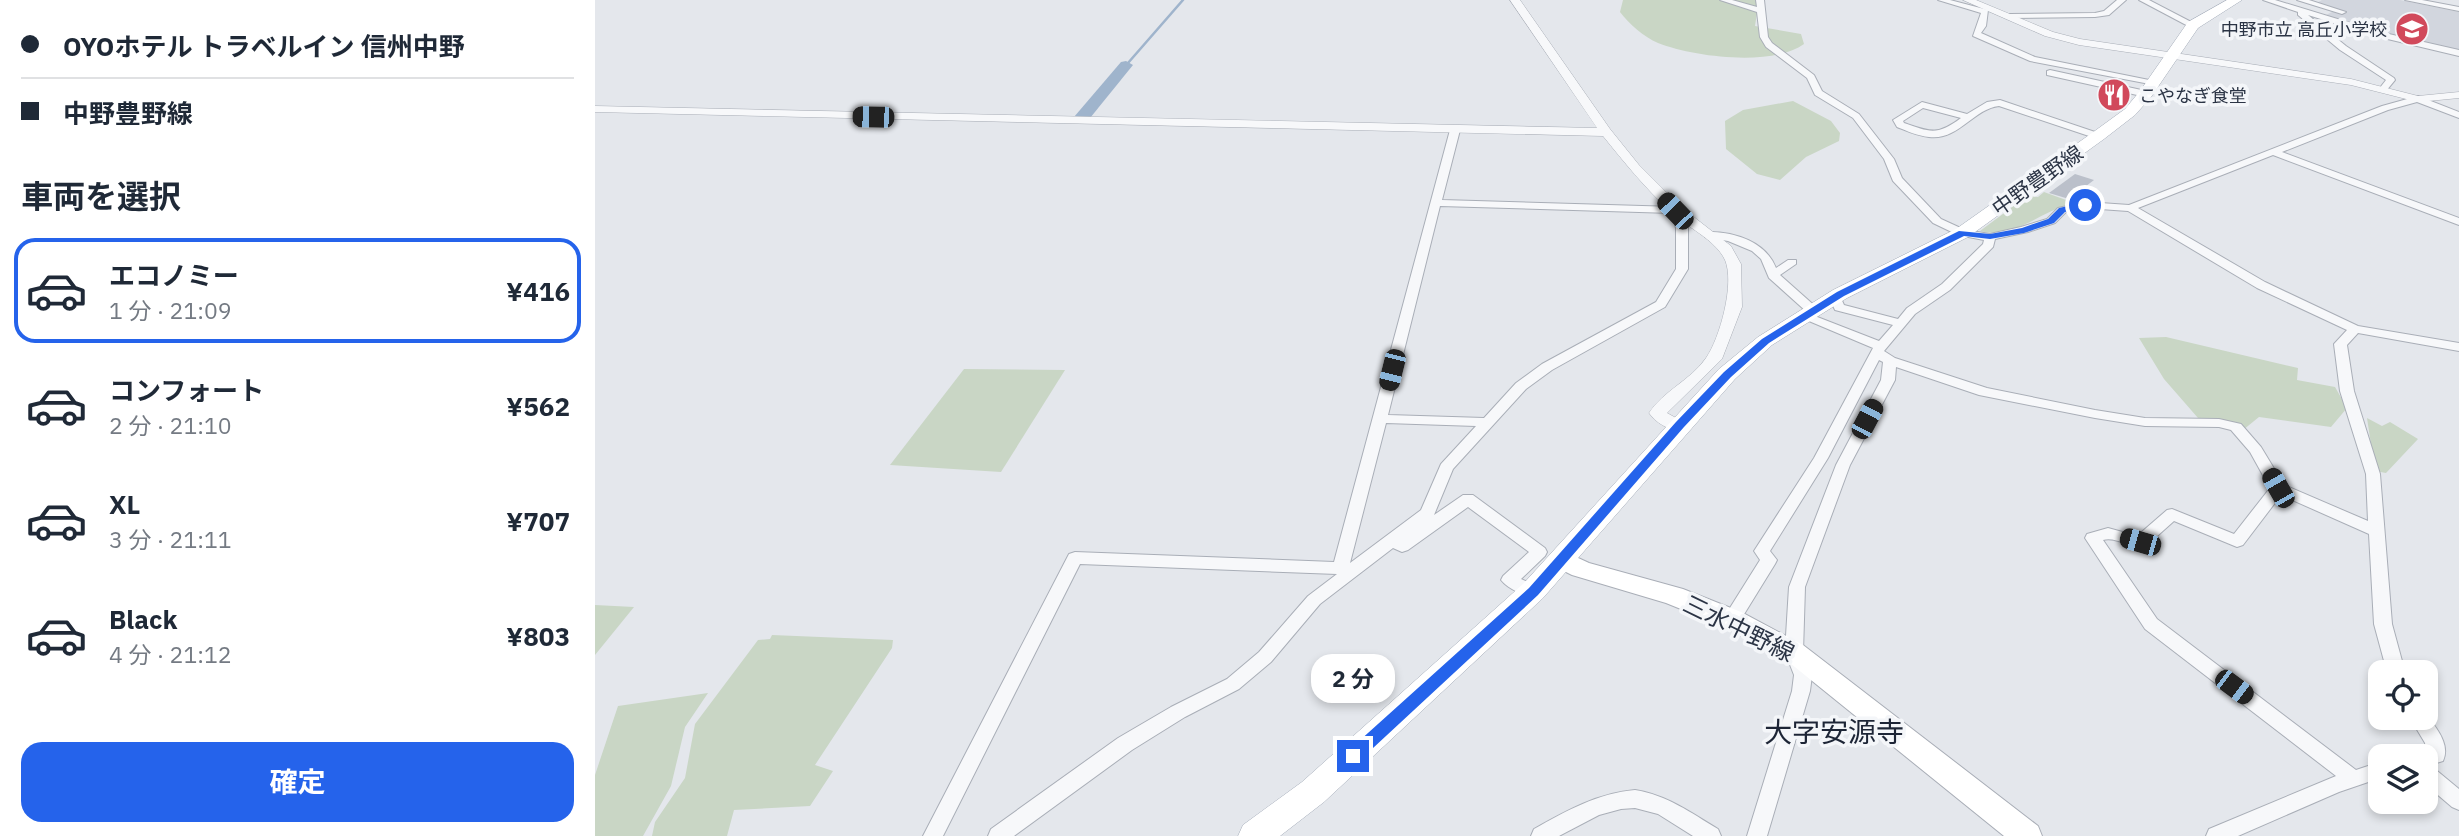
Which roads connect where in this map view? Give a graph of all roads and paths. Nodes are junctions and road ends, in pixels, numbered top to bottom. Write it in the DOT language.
graph roads {
  1 [pos="1515,0"];
  2 [pos="1724,0"];
  3 [pos="1760,0"];
  4 [pos="1942,0"];
  5 [pos="1968,0"];
  6 [pos="2122,0"];
  7 [pos="2143,0"];
  8 [pos="2236,0"];
  9 [pos="2267,0"];
  10 [pos="2301,0"];
  11 [pos="2409,0"];
  12 [pos="2295,9"];
  13 [pos="2459,9"];
  14 [pos="1762,11"];
  15 [pos="2342,12"];
  16 [pos="2010,16"];
  17 [pos="2193,25"];
  18 [pos="2459,53"];
  19 [pos="2173,56"];
  20 [pos="2050,73"];
  21 [pos="2151,88"];
  22 [pos="2383,89"];
  23 [pos="2459,95"];
  24 [pos="2418,99"];
  25 [pos="595,109"];
  26 [pos="2459,115"];
  27 [pos="1967,117"];
  28 [pos="1455,130"];
  29 [pos="1606,132"];
  30 [pos="2098,136"];
  31 [pos="2274,152"];
  32 [pos="1435,203"];
  33 [pos="2130,208"];
  34 [pos="1675,211"];
  35 [pos="2459,222"];
  36 [pos="1962,233"];
  37 [pos="1709,235"];
  38 [pos="1990,237"];
  39 [pos="1793,262"];
  40 [pos="1773,275"];
  41 [pos="1835,297"];
  42 [pos="1808,313"];
  43 [pos="1900,323"];
  44 [pos="2355,328"];
  45 [pos="2459,347"];
  46 [pos="1883,353"];
  47 [pos="1380,419"];
  48 [pos="1487,422"];
  49 [pos="1680,425"];
  50 [pos="2278,488"];
  51 [pos="2377,531"];
  52 [pos="1393,542"];
  53 [pos="1563,560"];
  54 [pos="1349,568"];
  55 [pos="1533,592"];
  56 [pos="1732,619"];
  57 [pos="1794,652"];
  58 [pos="2393,660"];
  59 [pos="2368,774"];
  60 [pos="2354,779"];
  61 [pos="2438,783"];
  62 [pos="2459,801"];
  63 [pos="933,836"];
  64 [pos="998,836"];
  65 [pos="1255,836"];
  66 [pos="1541,836"];
  67 [pos="1711,836"];
  68 [pos="1757,836"];
  69 [pos="2027,836"];
  70 [pos="2216,836"];
  1 -- 29 [label="street"];
  2 -- 14 [label="street"];
  3 -- 14 [label="street"];
  4 -- 21 [label="street"];
  5 -- 16 [label="street"];
  6 -- 16 [label="street"];
  7 -- 17 [label="street"];
  8 -- 17 [label="main road, 中野豊野線"];
  9 -- 12 [label="street"];
  10 -- 15 [label="street"];
  11 -- 13 [label="street"];
  12 -- 18 [label="street"];
  12 -- 22 [label="street"];
  14 -- 36 [label="street"];
  16 -- 19 [label="street"];
  17 -- 19 [label="main road, 中野豊野線"];
  19 -- 21 [label="main road, 中野豊野線"];
  19 -- 22 [label="street"];
  20 -- 21 [label="street"];
  21 -- 30 [label="main road, 中野豊野線"];
  22 -- 24 [label="street"];
  23 -- 24 [label="street"];
  24 -- 26 [label="street"];
  24 -- 31 [label="street"];
  25 -- 28 [label="street"];
  27 -- 27 [label="street"];
  27 -- 30 [label="street"];
  28 -- 29 [label="street"];
  28 -- 32 [label="street"];
  29 -- 34 [label="street"];
  30 -- 36 [label="main road, 中野豊野線"];
  31 -- 33 [label="street"];
  31 -- 35 [label="street"];
  32 -- 34 [label="street"];
  32 -- 47 [label="street"];
  33 -- 38 [label="street"];
  33 -- 44 [label="street"];
  34 -- 37 [label="street"];
  34 -- 48 [label="street"];
  36 -- 38 [label="street"];
  36 -- 41 [label="main road, 中野豊野線"];
  37 -- 40 [label="street"];
  37 -- 49 [label="street"];
  38 -- 43 [label="street"];
  39 -- 40 [label="street"];
  40 -- 42 [label="street"];
  41 -- 42 [label="main road, 中野豊野線"];
  41 -- 43 [label="street"];
  42 -- 46 [label="street"];
  42 -- 49 [label="main road, 中野豊野線"];
  43 -- 46 [label="street"];
  44 -- 45 [label="street"];
  44 -- 51 [label="street"];
  46 -- 50 [label="street"];
  46 -- 56 [label="street"];
  46 -- 57 [label="street"];
  47 -- 48 [label="street"];
  47 -- 54 [label="street"];
  48 -- 52 [label="street"];
  49 -- 53 [label="main road, 中野豊野線"];
  50 -- 51 [label="street"];
  50 -- 60 [label="street"];
  51 -- 58 [label="street"];
  52 -- 54 [label="street"];
  52 -- 55 [label="street"];
  53 -- 55 [label="main road, 中野豊野線"];
  53 -- 56 [label="main road, 三水中野線"];
  54 -- 63 [label="street"];
  54 -- 64 [label="street"];
  55 -- 65 [label="main road, 中野豊野線"];
  56 -- 57 [label="main road, 三水中野線"];
  57 -- 68 [label="street"];
  57 -- 69 [label="main road, 三水中野線"];
  59 -- 60 [label="street"];
  60 -- 70 [label="street"];
  61 -- 62 [label="street"];
  66 -- 67 [label="street"];
}
